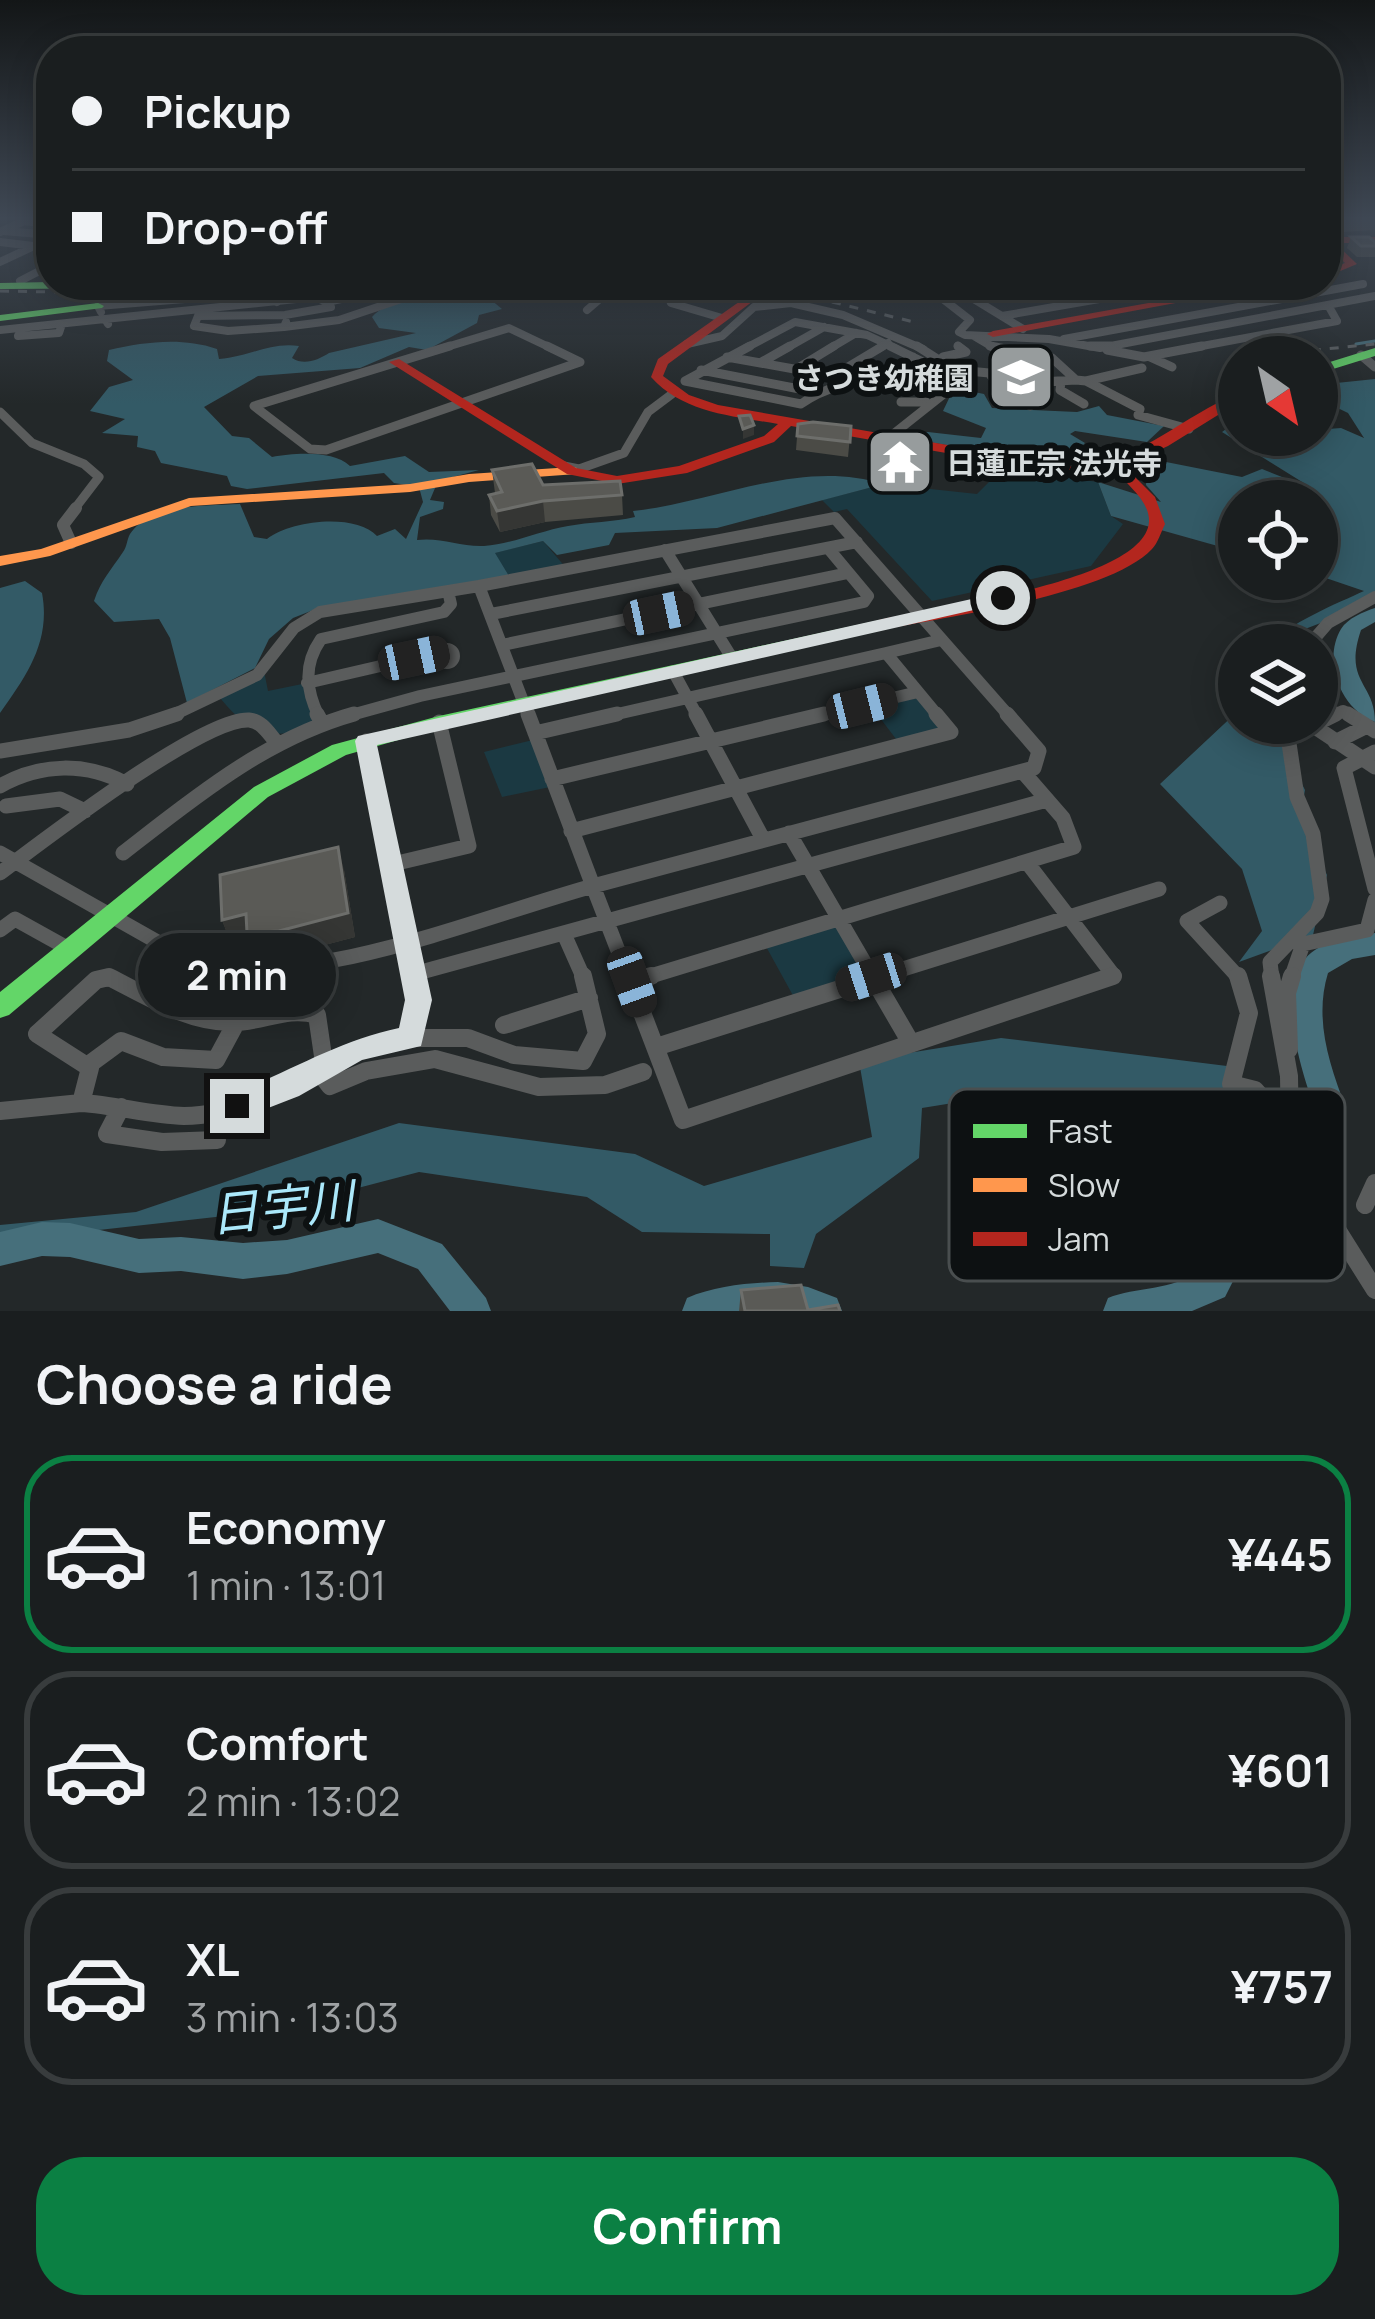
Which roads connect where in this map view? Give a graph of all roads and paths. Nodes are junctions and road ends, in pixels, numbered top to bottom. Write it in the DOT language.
graph roads {
  1 [pos="1355,281"];
  2 [pos="1363,284"];
  3 [pos="1341,288"];
  4 [pos="1375,292"];
  5 [pos="179,300"];
  6 [pos="210,300"];
  7 [pos="260,300"];
  8 [pos="323,300"];
  9 [pos="337,300"];
  10 [pos="398,300"];
  11 [pos="599,300"];
  12 [pos="674,300"];
  13 [pos="748,300"];
  14 [pos="944,300"];
  15 [pos="970,300"];
  16 [pos="1067,300"];
  17 [pos="1095,300"];
  18 [pos="1110,300"];
  19 [pos="1172,300"];
  20 [pos="1186,300"];
  21 [pos="1207,300"];
  22 [pos="1275,300"];
  23 [pos="1326,300"];
  24 [pos="328,302"];
  25 [pos="1074,304"];
  26 [pos="1333,304"];
  27 [pos="1230,308"];
  28 [pos="587,310"];
  29 [pos="1129,310"];
  30 [pos="201,312"];
  31 [pos="102,315"];
  32 [pos="286,315"];
  33 [pos="1094,316"];
  34 [pos="0,318"];
  35 [pos="722,318"];
  36 [pos="970,320"];
  37 [pos="1253,320"];
  38 [pos="1153,322"];
  39 [pos="1228,324"];
  40 [pos="284,327"];
  41 [pos="826,327"];
  42 [pos="990,329"];
  43 [pos="1116,329"];
  44 [pos="0,334"];
  45 [pos="856,334"];
  46 [pos="1176,334"];
  47 [pos="1252,336"];
  48 [pos="1259,336"];
  49 [pos="1057,340"];
  50 [pos="888,343"];
  51 [pos="686,344"];
  52 [pos="1218,344"];
  53 [pos="958,346"];
  54 [pos="1100,348"];
  55 [pos="726,357"];
  56 [pos="914,357"];
  57 [pos="1148,357"];
  58 [pos="1370,358"];
  59 [pos="944,359"];
  60 [pos="395,362"];
  61 [pos="760,363"];
  62 [pos="1338,365"];
  63 [pos="932,366"];
  64 [pos="1172,367"];
  65 [pos="1142,368"];
  66 [pos="797,369"];
  67 [pos="700,370"];
  68 [pos="958,370"];
  69 [pos="917,371"];
  70 [pos="832,376"];
  71 [pos="929,378"];
  72 [pos="1081,380"];
  73 [pos="886,382"];
  74 [pos="1061,382"];
  75 [pos="1022,383"];
  76 [pos="846,385"];
  77 [pos="815,392"];
  78 [pos="672,394"];
  79 [pos="1017,399"];
  80 [pos="939,400"];
  81 [pos="902,402"];
  82 [pos="461,404"];
  83 [pos="1084,404"];
  84 [pos="1218,410"];
  85 [pos="0,412"];
  86 [pos="786,422"];
  87 [pos="1189,429"];
  88 [pos="886,439"];
  89 [pos="567,468"];
  90 [pos="1122,470"];
  91 [pos="857,542"];
  92 [pos="71,543"];
  93 [pos="828,548"];
  94 [pos="664,550"];
  95 [pos="0,561"];
  96 [pos="848,573"];
  97 [pos="680,576"];
  98 [pos="479,586"];
  99 [pos="448,591"];
  100 [pos="1375,597"];
  101 [pos="698,604"];
  102 [pos="491,614"];
  103 [pos="921,616"];
  104 [pos="1328,624"];
  105 [pos="717,634"];
  106 [pos="941,640"];
  107 [pos="502,645"];
  108 [pos="441,652"];
  109 [pos="886,653"];
  110 [pos="732,658"];
  111 [pos="673,671"];
  112 [pos="514,678"];
  113 [pos="308,683"];
  114 [pos="918,692"];
  115 [pos="687,698"];
  116 [pos="524,703"];
  117 [pos="1338,713"];
  118 [pos="439,722"];
  119 [pos="322,723"];
  120 [pos="1371,729"];
  121 [pos="535,733"];
  122 [pos="366,741"];
  123 [pos="1338,741"];
  124 [pos="710,742"];
  125 [pos="277,743"];
  126 [pos="1338,743"];
  127 [pos="1289,744"];
  128 [pos="0,751"];
  129 [pos="1370,759"];
  130 [pos="1023,772"];
  131 [pos="4,779"];
  132 [pos="552,779"];
  133 [pos="127,784"];
  134 [pos="734,788"];
  135 [pos="1047,800"];
  136 [pos="2,806"];
  137 [pos="85,811"];
  138 [pos="571,831"];
  139 [pos="789,833"];
  140 [pos="764,839"];
  141 [pos="123,853"];
  142 [pos="7,857"];
  143 [pos="393,864"];
  144 [pos="1029,865"];
  145 [pos="808,866"];
  146 [pos="0,873"];
  147 [pos="593,886"];
  148 [pos="1159,889"];
  149 [pos="1375,889"];
  150 [pos="1375,900"];
  151 [pos="1220,903"];
  152 [pos="110,914"];
  153 [pos="1069,917"];
  154 [pos="836,919"];
  155 [pos="607,922"];
  156 [pos="0,930"];
  157 [pos="564,934"];
  158 [pos="402,940"];
  159 [pos="69,949"];
  160 [pos="414,974"];
  161 [pos="871,977"];
  162 [pos="632,982"];
  163 [pos="589,998"];
  164 [pos="0,1007"];
  165 [pos="237,1022"];
  166 [pos="505,1025"];
  167 [pos="411,1038"];
  168 [pos="460,1038"];
  169 [pos="911,1043"];
  170 [pos="656,1047"];
  171 [pos="583,1061"];
  172 [pos="450,1062"];
  173 [pos="87,1066"];
  174 [pos="321,1066"];
  175 [pos="644,1072"];
  176 [pos="1289,1076"];
  177 [pos="585,1087"];
  178 [pos="1251,1089"];
  179 [pos="1289,1089"];
  180 [pos="81,1103"];
  181 [pos="121,1107"];
  182 [pos="0,1111"];
  183 [pos="217,1140"];
  184 [pos="1375,1183"];
  185 [pos="1365,1205"];
  186 [pos="1345,1241"];
  187 [pos="1375,1291"];
  1 -- 2 [label="street"];
  2 -- 3 [label="street"];
  2 -- 4 [label="street"];
  4 -- 26 [label="street"];
  5 -- 31 [label="street"];
  6 -- 30 [label="street"];
  7 -- 30 [label="street"];
  8 -- 24 [label="street"];
  9 -- 24 [label="street"];
  10 -- 40 [label="street"];
  11 -- 28 [label="street"];
  12 -- 35 [label="street"];
  13 -- 35 [label="main road"];
  14 -- 36 [label="street"];
  15 -- 42 [label="street"];
  16 -- 25 [label="street"];
  17 -- 25 [label="street"];
  18 -- 29 [label="street"];
  19 -- 29 [label="main road"];
  20 -- 38 [label="street"];
  21 -- 27 [label="street"];
  22 -- 27 [label="street"];
  23 -- 26 [label="street"];
  24 -- 32 [label="street"];
  25 -- 42 [label="street"];
  26 -- 37 [label="street"];
  26 -- 48 [label="street"];
  27 -- 37 [label="street"];
  29 -- 33 [label="main road"];
  30 -- 31 [label="street"];
  30 -- 32 [label="street"];
  30 -- 40 [label="street"];
  31 -- 34 [label="main road"];
  31 -- 44 [label="street"];
  32 -- 40 [label="street"];
  33 -- 42 [label="main road"];
  33 -- 43 [label="street"];
  35 -- 51 [label="main road"];
  36 -- 42 [label="street"];
  36 -- 42 [label="street"];
  37 -- 39 [label="street"];
  38 -- 43 [label="street"];
  38 -- 46 [label="street"];
  39 -- 46 [label="street"];
  39 -- 47 [label="street"];
  41 -- 45 [label="street"];
  41 -- 55 [label="street"];
  41 -- 61 [label="street"];
  42 -- 49 [label="street"];
  42 -- 72 [label="street"];
  43 -- 49 [label="street"];
  45 -- 50 [label="street"];
  45 -- 66 [label="street"];
  46 -- 54 [label="street"];
  49 -- 54 [label="street"];
  50 -- 56 [label="street"];
  50 -- 70 [label="street"];
  51 -- 59 [label="street"];
  51 -- 78 [label="main road"];
  52 -- 57 [label="street"];
  53 -- 59 [label="street"];
  54 -- 57 [label="street"];
  55 -- 61 [label="street"];
  55 -- 67 [label="street"];
  56 -- 63 [label="street"];
  56 -- 73 [label="street"];
  57 -- 64 [label="street"];
  58 -- 62 [label="main road"];
  59 -- 63 [label="street"];
  59 -- 68 [label="street"];
  60 -- 82 [label="main road"];
  60 -- 82 [label="street"];
  60 -- 82 [label="street"];
  61 -- 66 [label="street"];
  63 -- 69 [label="street"];
  65 -- 72 [label="street"];
  66 -- 70 [label="street"];
  67 -- 77 [label="street"];
  67 -- 77 [label="street"];
  68 -- 75 [label="street"];
  68 -- 80 [label="street"];
  69 -- 71 [label="street"];
  69 -- 73 [label="street"];
  70 -- 76 [label="street"];
  72 -- 74 [label="street"];
  72 -- 87 [label="street"];
  73 -- 76 [label="street"];
  74 -- 75 [label="street"];
  74 -- 83 [label="street"];
  75 -- 79 [label="street"];
  76 -- 77 [label="street"];
  78 -- 86 [label="main road"];
  78 -- 89 [label="street"];
  80 -- 81 [label="street"];
  80 -- 88 [label="street"];
  82 -- 89 [label="main road"];
  84 -- 87 [label="main road"];
  85 -- 92 [label="street"];
  86 -- 88 [label="main road"];
  86 -- 89 [label="main road"];
  87 -- 90 [label="main road"];
  88 -- 90 [label="main road"];
  89 -- 92 [label="main road"];
  90 -- 103 [label="main road"];
  91 -- 93 [label="street"];
  91 -- 94 [label="street"];
  91 -- 103 [label="street"];
  92 -- 95 [label="main road"];
  93 -- 96 [label="street"];
  93 -- 97 [label="street"];
  94 -- 97 [label="street"];
  94 -- 98 [label="street"];
  96 -- 101 [label="street"];
  96 -- 105 [label="street"];
  97 -- 101 [label="street"];
  97 -- 102 [label="street"];
  98 -- 99 [label="street"];
  98 -- 102 [label="street"];
  99 -- 113 [label="street"];
  99 -- 128 [label="street"];
  100 -- 104 [label="street"];
  101 -- 105 [label="street"];
  101 -- 107 [label="street"];
  102 -- 107 [label="street"];
  103 -- 106 [label="street"];
  103 -- 110 [label="main road"];
  105 -- 110 [label="street"];
  105 -- 112 [label="street"];
  106 -- 109 [label="street"];
  106 -- 130 [label="street"];
  107 -- 112 [label="street"];
  108 -- 113 [label="street"];
  109 -- 114 [label="street"];
  109 -- 115 [label="street"];
  110 -- 111 [label="main road"];
  111 -- 115 [label="street"];
  111 -- 116 [label="main road"];
  112 -- 116 [label="street"];
  112 -- 119 [label="street"];
  113 -- 119 [label="street"];
  114 -- 124 [label="street"];
  114 -- 134 [label="street"];
  115 -- 121 [label="street"];
  115 -- 124 [label="street"];
  116 -- 118 [label="main road"];
  116 -- 121 [label="street"];
  117 -- 120 [label="street"];
  118 -- 122 [label="main road"];
  118 -- 143 [label="street"];
  119 -- 125 [label="street"];
  120 -- 123 [label="street"];
  121 -- 132 [label="street"];
  122 -- 143 [label="street"];
  122 -- 152 [label="main road"];
  124 -- 132 [label="street"];
  124 -- 134 [label="street"];
  125 -- 133 [label="street"];
  125 -- 141 [label="street"];
  126 -- 129 [label="street"];
  127 -- 176 [label="street"];
  129 -- 149 [label="street"];
  130 -- 135 [label="street"];
  130 -- 139 [label="street"];
  131 -- 133 [label="street"];
  132 -- 138 [label="street"];
  133 -- 137 [label="street"];
  134 -- 138 [label="street"];
  134 -- 140 [label="street"];
  135 -- 144 [label="street"];
  135 -- 145 [label="street"];
  136 -- 137 [label="street"];
  137 -- 142 [label="street"];
  138 -- 147 [label="street"];
  139 -- 140 [label="street"];
  139 -- 145 [label="street"];
  140 -- 147 [label="street"];
  142 -- 146 [label="street"];
  142 -- 152 [label="street"];
  143 -- 158 [label="street"];
  144 -- 153 [label="street"];
  144 -- 154 [label="street"];
  145 -- 154 [label="street"];
  145 -- 155 [label="street"];
  147 -- 155 [label="street"];
  147 -- 158 [label="street"];
  148 -- 153 [label="street"];
  150 -- 176 [label="street"];
  151 -- 178 [label="street"];
  152 -- 158 [label="street"];
  152 -- 159 [label="main road"];
  153 -- 161 [label="street"];
  153 -- 169 [label="street"];
  154 -- 161 [label="street"];
  154 -- 162 [label="street"];
  155 -- 157 [label="street"];
  155 -- 162 [label="street"];
  156 -- 159 [label="street"];
  157 -- 160 [label="street"];
  157 -- 163 [label="street"];
  158 -- 160 [label="street"];
  159 -- 164 [label="main road"];
  160 -- 167 [label="street"];
  161 -- 169 [label="street"];
  161 -- 170 [label="street"];
  162 -- 170 [label="street"];
  163 -- 166 [label="street"];
  163 -- 171 [label="street"];
  165 -- 173 [label="street"];
  165 -- 173 [label="street"];
  165 -- 174 [label="street"];
  167 -- 168 [label="street"];
  167 -- 174 [label="street"];
  168 -- 171 [label="street"];
  168 -- 172 [label="street"];
  169 -- 170 [label="street"];
  171 -- 177 [label="street"];
  172 -- 174 [label="street"];
  172 -- 177 [label="street"];
  173 -- 180 [label="street"];
  174 -- 181 [label="street"];
  175 -- 177 [label="street"];
  176 -- 179 [label="street"];
  180 -- 181 [label="street"];
  180 -- 182 [label="street"];
  181 -- 183 [label="street"];
  184 -- 185 [label="street"];
  186 -- 187 [label="street"];
}
